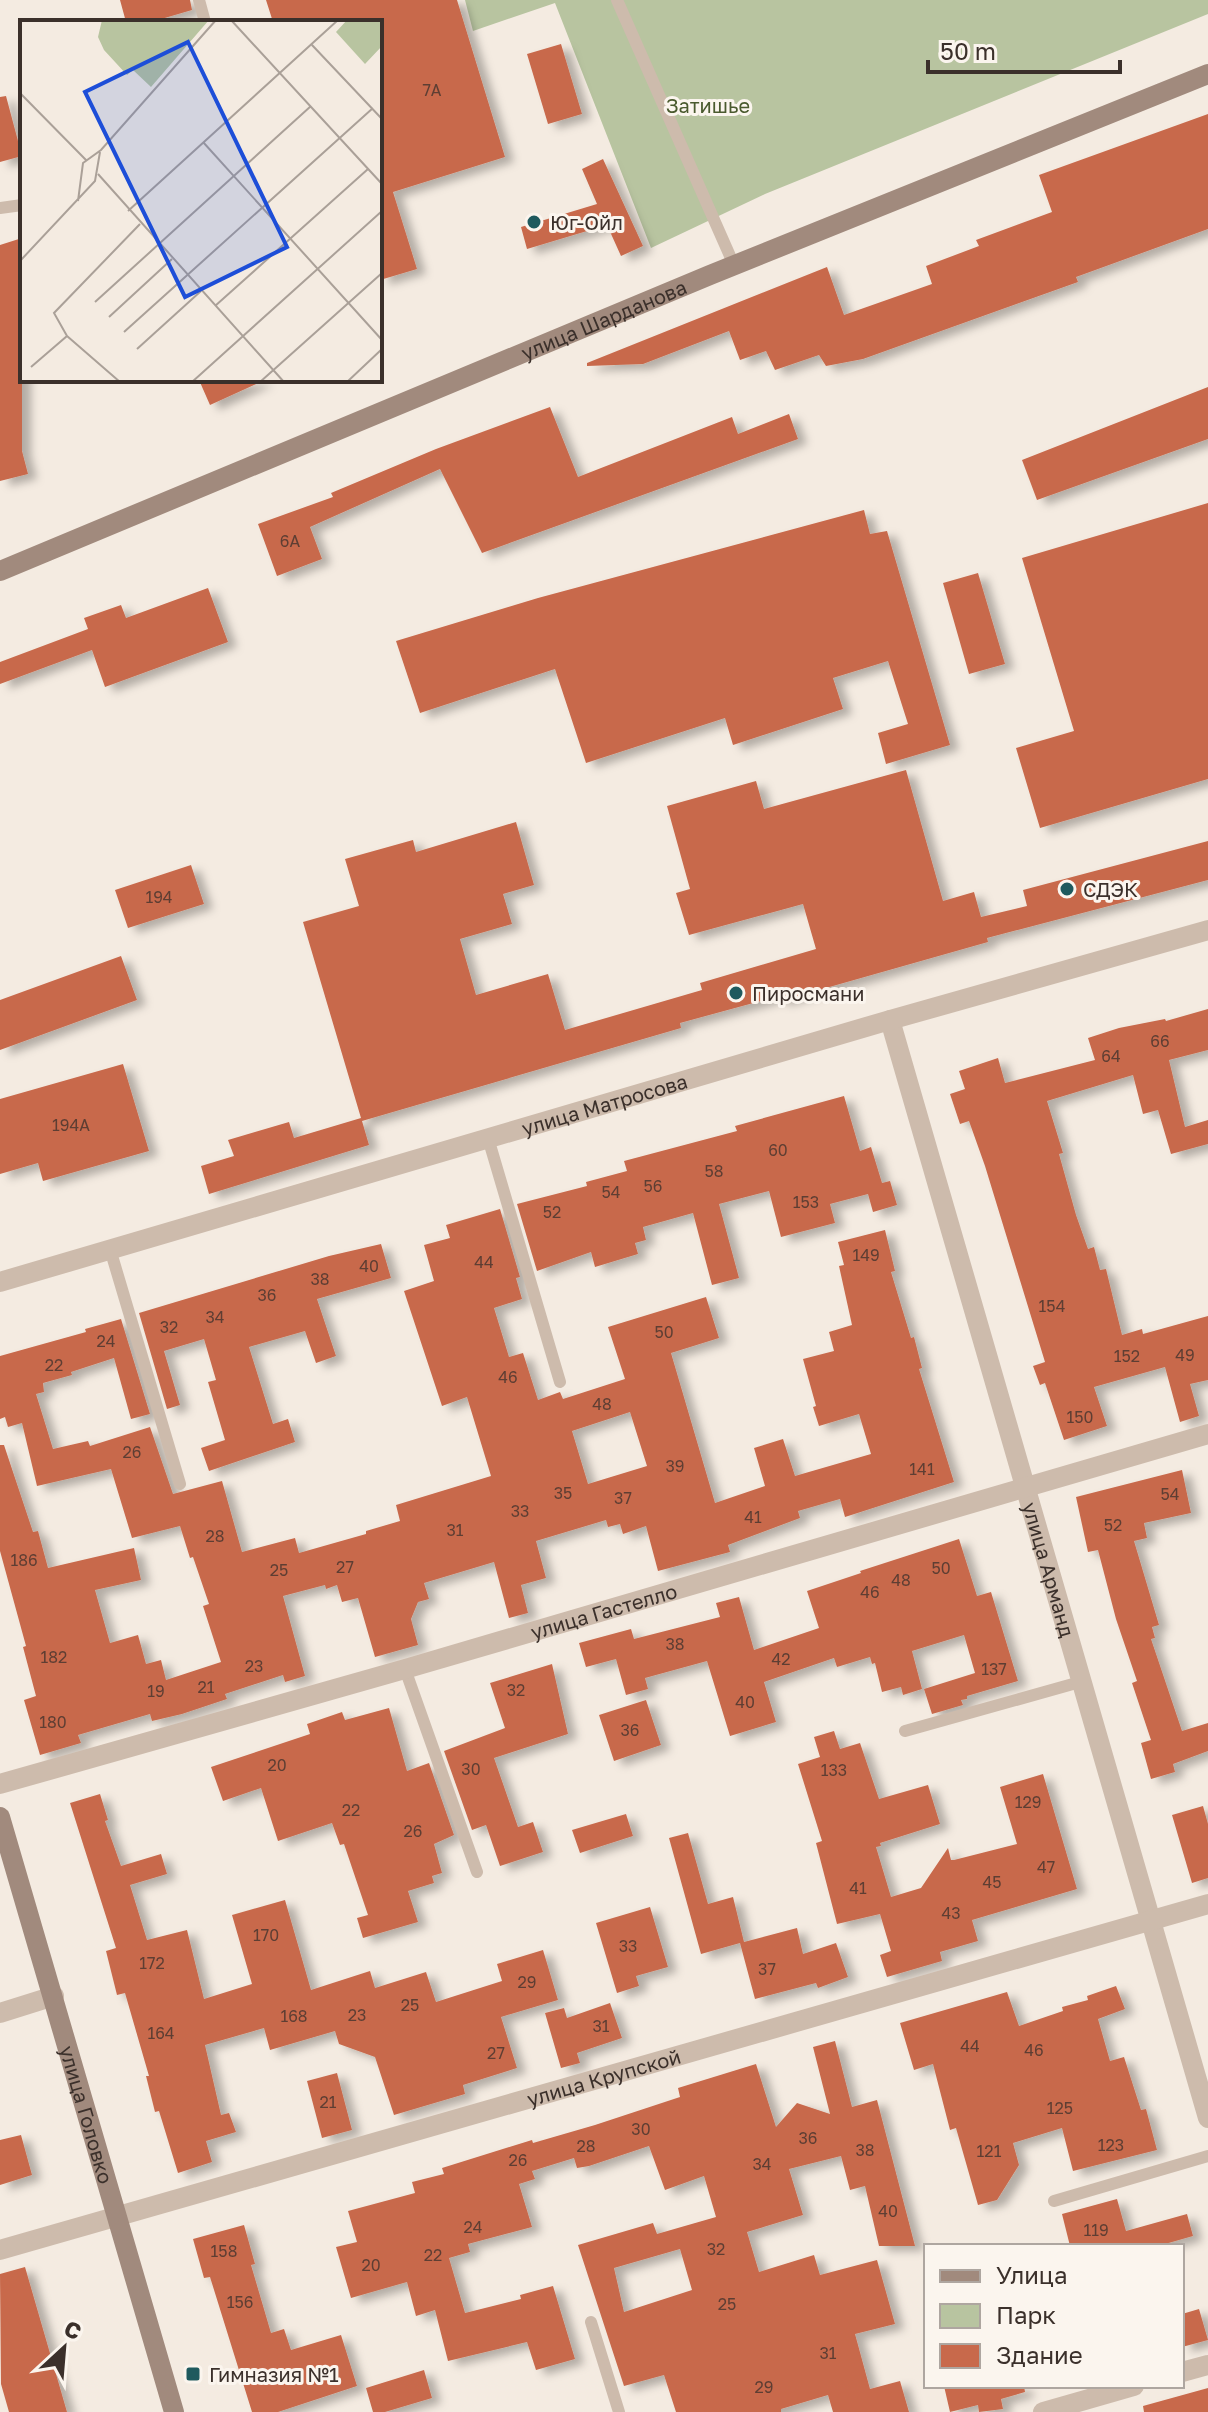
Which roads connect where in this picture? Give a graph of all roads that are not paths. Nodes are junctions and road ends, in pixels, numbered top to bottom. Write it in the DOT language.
graph roads {
  1 [pos="199,0"];
  2 [pos="617,0"];
  3 [pos="204,20"];
  4 [pos="1208,74"];
  5 [pos="20,205"];
  6 [pos="0,208"];
  7 [pos="734,265"];
  8 [pos="0,571"];
  9 [pos="1208,930"];
  10 [pos="890,1020"];
  11 [pos="488,1138"];
  12 [pos="110,1249"];
  13 [pos="0,1282"];
  14 [pos="560,1382"];
  15 [pos="1208,1434"];
  16 [pos="180,1484"];
  17 [pos="1023,1488"];
  18 [pos="405,1669"];
  19 [pos="1080,1682"];
  20 [pos="905,1731"];
  21 [pos="0,1784"];
  22 [pos="0,1817"];
  23 [pos="477,1872"];
  24 [pos="1208,1904"];
  25 [pos="1152,1920"];
  26 [pos="54,1996"];
  27 [pos="0,2013"];
  28 [pos="1208,2118"];
  29 [pos="1208,2156"];
  30 [pos="1054,2201"];
  31 [pos="116,2217"];
  32 [pos="0,2250"];
  33 [pos="591,2322"];
  34 [pos="1208,2365"];
  35 [pos="1184,2371"];
  36 [pos="1127,2388"];
  37 [pos="174,2412"];
  38 [pos="619,2412"];
  39 [pos="1043,2412"];
  1 -- 3 [label="lane"];
  2 -- 7 [label="lane"];
  4 -- 7 [label="main road, улица Шарданова"];
  5 -- 6 [label="lane"];
  7 -- 8 [label="main road, улица Шарданова"];
  9 -- 10 [label="street, улица Матросова"];
  10 -- 11 [label="street, улица Матросова"];
  10 -- 17 [label="street, улица Арманд"];
  11 -- 12 [label="street, улица Матросова"];
  11 -- 14 [label="lane"];
  12 -- 13 [label="street, улица Матросова"];
  12 -- 16 [label="lane"];
  15 -- 17 [label="street, улица Гастелло"];
  17 -- 18 [label="street, улица Гастелло"];
  17 -- 19 [label="street, улица Арманд"];
  18 -- 21 [label="street, улица Гастелло"];
  18 -- 23 [label="lane"];
  19 -- 20 [label="lane"];
  19 -- 25 [label="street, улица Арманд"];
  22 -- 26 [label="main road, улица Головко"];
  24 -- 25 [label="street, улица Крупской"];
  25 -- 28 [label="street, улица Арманд"];
  25 -- 31 [label="street, улица Крупской"];
  26 -- 27 [label="street"];
  26 -- 31 [label="main road, улица Головко"];
  29 -- 30 [label="lane"];
  31 -- 32 [label="street, улица Крупской"];
  31 -- 37 [label="main road, улица Головко"];
  33 -- 38 [label="lane"];
  34 -- 35 [label="street"];
  36 -- 39 [label="street"];
}
